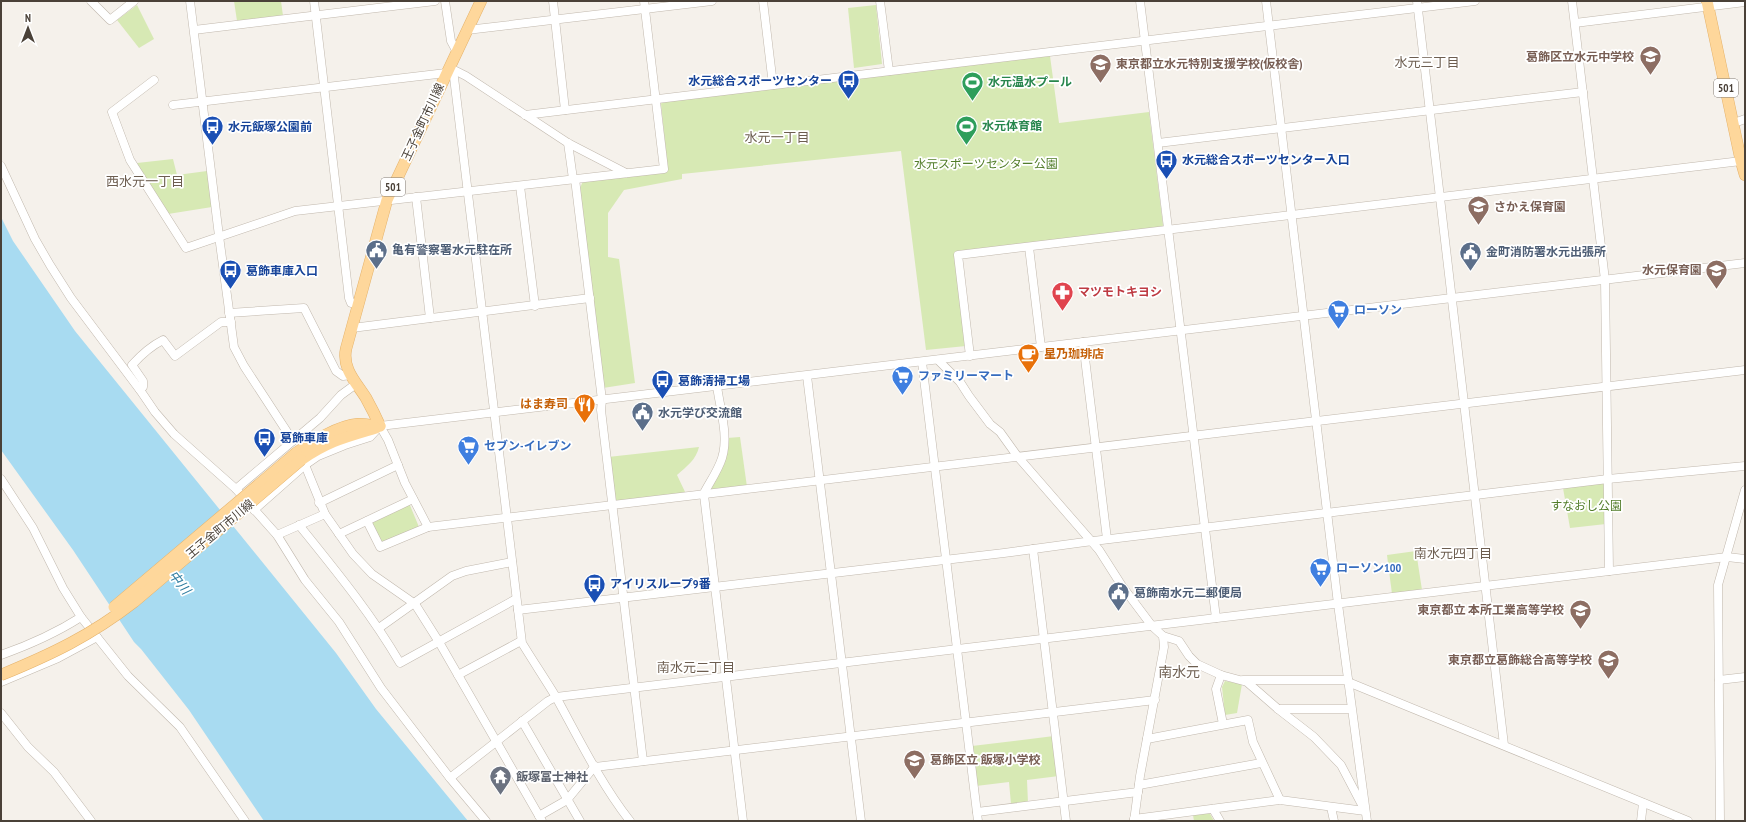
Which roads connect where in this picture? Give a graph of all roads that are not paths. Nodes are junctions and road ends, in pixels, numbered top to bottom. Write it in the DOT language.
graph roads {
  1 [pos="91,1"];
  2 [pos="134,1"];
  3 [pos="190,1"];
  4 [pos="314,1"];
  5 [pos="435,1"];
  6 [pos="445,1"];
  7 [pos="481,1"];
  8 [pos="553,1"];
  9 [pos="712,1"];
  10 [pos="762,1"];
  11 [pos="880,1"];
  12 [pos="1140,1"];
  13 [pos="1266,1"];
  14 [pos="1475,1"];
  15 [pos="1572,1"];
  16 [pos="1745,2"];
  17 [pos="1417,4"];
  18 [pos="1708,4"];
  19 [pos="645,5"];
  20 [pos="315,15"];
  21 [pos="555,20"];
  22 [pos="1575,23"];
  23 [pos="1269,25"];
  24 [pos="194,30"];
  25 [pos="467,30"];
  26 [pos="1145,40"];
  27 [pos="456,52"];
  28 [pos="449,70"];
  29 [pos="889,71"];
  30 [pos="154,80"];
  31 [pos="773,85"];
  32 [pos="324,87"];
  33 [pos="1583,92"];
  34 [pos="656,99"];
  35 [pos="203,101"];
  36 [pos="173,105"];
  37 [pos="565,110"];
  38 [pos="1429,110"];
  39 [pos="525,115"];
  40 [pos="1745,119"];
  41 [pos="1734,123"];
  42 [pos="1281,128"];
  43 [pos="568,143"];
  44 [pos="1158,143"];
  45 [pos="1741,162"];
  46 [pos="1,166"];
  47 [pos="626,173"];
  48 [pos="1745,175"];
  49 [pos="574,179"];
  50 [pos="1594,180"];
  51 [pos="520,186"];
  52 [pos="468,191"];
  53 [pos="416,197"];
  54 [pos="1440,198"];
  55 [pos="387,200"];
  56 [pos="338,206"];
  57 [pos="1292,216"];
  58 [pos="1168,230"];
  59 [pos="219,236"];
  60 [pos="1029,247"];
  61 [pos="1745,263"];
  62 [pos="1605,280"];
  63 [pos="590,298"];
  64 [pos="1451,299"];
  65 [pos="355,304"];
  66 [pos="535,306"];
  67 [pos="482,312"];
  68 [pos="229,313"];
  69 [pos="1304,316"];
  70 [pos="430,318"];
  71 [pos="231,322"];
  72 [pos="352,328"];
  73 [pos="1180,330"];
  74 [pos="1083,342"];
  75 [pos="1041,347"];
  76 [pos="970,356"];
  77 [pos="938,360"];
  78 [pos="922,362"];
  79 [pos="1745,370"];
  80 [pos="806,376"];
  81 [pos="353,380"];
  82 [pos="717,386"];
  83 [pos="1606,387"];
  84 [pos="140,390"];
  85 [pos="602,400"];
  86 [pos="1463,404"];
  87 [pos="494,413"];
  88 [pos="1317,421"];
  89 [pos="380,426"];
  90 [pos="1194,436"];
  91 [pos="293,441"];
  92 [pos="1096,448"];
  93 [pos="1018,457"];
  94 [pos="301,459"];
  95 [pos="398,465"];
  96 [pos="1745,466"];
  97 [pos="935,468"];
  98 [pos="1,479"];
  99 [pos="1608,479"];
  100 [pos="820,480"];
  101 [pos="236,489"];
  102 [pos="1745,490"];
  103 [pos="704,495"];
  104 [pos="1474,495"];
  105 [pos="413,499"];
  106 [pos="319,503"];
  107 [pos="612,505"];
  108 [pos="254,510"];
  109 [pos="1327,512"];
  110 [pos="324,514"];
  111 [pos="507,518"];
  112 [pos="367,521"];
  113 [pos="299,525"];
  114 [pos="428,527"];
  115 [pos="1205,528"];
  116 [pos="339,534"];
  117 [pos="276,535"];
  118 [pos="1107,539"];
  119 [pos="1091,541"];
  120 [pos="1033,549"];
  121 [pos="1727,557"];
  122 [pos="946,559"];
  123 [pos="1745,559"];
  124 [pos="512,562"];
  125 [pos="1609,571"];
  126 [pos="831,573"];
  127 [pos="1485,586"];
  128 [pos="715,587"];
  129 [pos="623,598"];
  130 [pos="516,599"];
  131 [pos="415,604"];
  132 [pos="1338,604"];
  133 [pos="518,610"];
  134 [pos="81,617"];
  135 [pos="1216,618"];
  136 [pos="1152,626"];
  137 [pos="379,628"];
  138 [pos="1163,636"];
  139 [pos="97,637"];
  140 [pos="1045,638"];
  141 [pos="521,641"];
  142 [pos="439,642"];
  143 [pos="957,648"];
  144 [pos="1,655"];
  145 [pos="842,662"];
  146 [pos="1,667"];
  147 [pos="1,675"];
  148 [pos="1221,675"];
  149 [pos="458,676"];
  150 [pos="726,677"];
  151 [pos="1745,677"];
  152 [pos="1238,680"];
  153 [pos="1719,680"];
  154 [pos="1348,681"];
  155 [pos="1,682"];
  156 [pos="634,688"];
  157 [pos="556,697"];
  158 [pos="1154,700"];
  159 [pos="1278,709"];
  160 [pos="1352,709"];
  161 [pos="1054,712"];
  162 [pos="1,714"];
  163 [pos="522,721"];
  164 [pos="966,722"];
  165 [pos="1223,724"];
  166 [pos="851,736"];
  167 [pos="1148,739"];
  168 [pos="496,743"];
  169 [pos="1504,745"];
  170 [pos="734,750"];
  171 [pos="643,761"];
  172 [pos="1261,763"];
  173 [pos="595,767"];
  174 [pos="450,778"];
  175 [pos="1138,789"];
  176 [pos="567,800"];
  177 [pos="1280,800"];
  178 [pos="1064,802"];
  179 [pos="1643,802"];
  180 [pos="1331,807"];
  181 [pos="1213,809"];
  182 [pos="1365,811"];
  183 [pos="977,812"];
  184 [pos="540,818"];
  185 [pos="1134,820"];
  186 [pos="91,821"];
  187 [pos="245,821"];
  188 [pos="486,821"];
  189 [pos="580,821"];
  190 [pos="630,821"];
  191 [pos="743,821"];
  192 [pos="861,821"];
  193 [pos="978,821"];
  194 [pos="1066,821"];
  195 [pos="1220,821"];
  196 [pos="1334,821"];
  197 [pos="1367,821"];
  198 [pos="1641,821"];
  199 [pos="1688,821"];
  200 [pos="1720,821"];
  1 -- 2 [label="street"];
  3 -- 24 [label="street"];
  4 -- 20 [label="street"];
  5 -- 20 [label="street"];
  6 -- 27 [label="street"];
  7 -- 25 [label="main road, 王子金町市川線 / 501"];
  8 -- 21 [label="street"];
  9 -- 19 [label="street"];
  10 -- 31 [label="street"];
  11 -- 29 [label="street"];
  12 -- 26 [label="street"];
  13 -- 23 [label="street"];
  14 -- 17 [label="street"];
  15 -- 22 [label="street"];
  16 -- 18 [label="street"];
  17 -- 23 [label="street"];
  17 -- 38 [label="street"];
  18 -- 22 [label="street"];
  18 -- 41 [label="main road, 501"];
  19 -- 21 [label="street"];
  19 -- 34 [label="street"];
  20 -- 24 [label="street"];
  20 -- 32 [label="street"];
  21 -- 25 [label="street"];
  21 -- 37 [label="street"];
  22 -- 33 [label="street"];
  23 -- 26 [label="street"];
  23 -- 42 [label="street"];
  24 -- 35 [label="street"];
  25 -- 27 [label="main road, 王子金町市川線 / 501"];
  26 -- 29 [label="street"];
  26 -- 44 [label="street"];
  27 -- 28 [label="main road, 王子金町市川線 / 501"];
  28 -- 32 [label="street"];
  28 -- 39 [label="street"];
  28 -- 52 [label="street"];
  28 -- 55 [label="main road, 王子金町市川線 / 501"];
  29 -- 31 [label="street"];
  30 -- 59 [label="street"];
  31 -- 34 [label="street"];
  32 -- 35 [label="street"];
  32 -- 56 [label="street"];
  33 -- 38 [label="street"];
  33 -- 50 [label="street"];
  34 -- 37 [label="street"];
  34 -- 47 [label="street"];
  35 -- 36 [label="street"];
  35 -- 59 [label="street"];
  37 -- 39 [label="street"];
  38 -- 42 [label="street"];
  38 -- 54 [label="street"];
  39 -- 43 [label="street"];
  40 -- 41 [label="street"];
  41 -- 45 [label="main road, 501"];
  42 -- 44 [label="street"];
  42 -- 57 [label="street"];
  43 -- 47 [label="street"];
  43 -- 49 [label="street"];
  44 -- 58 [label="street"];
  45 -- 48 [label="main road, 501"];
  45 -- 50 [label="street"];
  46 -- 84 [label="street"];
  47 -- 49 [label="street"];
  49 -- 51 [label="street"];
  49 -- 63 [label="street"];
  50 -- 54 [label="street"];
  50 -- 62 [label="street"];
  51 -- 52 [label="street"];
  51 -- 66 [label="street"];
  52 -- 53 [label="street"];
  52 -- 67 [label="street"];
  53 -- 55 [label="street"];
  53 -- 70 [label="street"];
  54 -- 57 [label="street"];
  54 -- 64 [label="street"];
  55 -- 56 [label="street"];
  55 -- 65 [label="main road, 王子金町市川線 / 501"];
  56 -- 59 [label="street"];
  56 -- 65 [label="street"];
  57 -- 58 [label="street"];
  57 -- 69 [label="street"];
  58 -- 60 [label="street"];
  58 -- 73 [label="street"];
  59 -- 68 [label="street"];
  60 -- 75 [label="street"];
  60 -- 76 [label="street"];
  61 -- 62 [label="street"];
  62 -- 64 [label="street"];
  62 -- 83 [label="street"];
  63 -- 66 [label="street"];
  63 -- 85 [label="street"];
  64 -- 69 [label="street"];
  64 -- 86 [label="street"];
  65 -- 72 [label="main road, 王子金町市川線 / 501"];
  66 -- 67 [label="street"];
  67 -- 70 [label="street"];
  67 -- 87 [label="street"];
  68 -- 71 [label="street"];
  68 -- 81 [label="street"];
  69 -- 73 [label="street"];
  69 -- 88 [label="street"];
  70 -- 72 [label="street"];
  71 -- 84 [label="street"];
  71 -- 91 [label="street"];
  72 -- 81 [label="main road, 王子金町市川線 / 501"];
  73 -- 74 [label="street"];
  73 -- 90 [label="street"];
  74 -- 75 [label="street"];
  74 -- 92 [label="street"];
  75 -- 76 [label="street"];
  76 -- 77 [label="street"];
  77 -- 78 [label="street"];
  77 -- 93 [label="street"];
  78 -- 80 [label="street"];
  78 -- 97 [label="street"];
  79 -- 83 [label="street"];
  80 -- 82 [label="street"];
  80 -- 100 [label="street"];
  81 -- 89 [label="main road, 王子金町市川線 / 501"];
  81 -- 91 [label="street"];
  82 -- 85 [label="street"];
  82 -- 103 [label="street"];
  83 -- 86 [label="street"];
  83 -- 99 [label="street"];
  84 -- 101 [label="street"];
  85 -- 87 [label="street"];
  85 -- 107 [label="street"];
  86 -- 88 [label="street"];
  86 -- 104 [label="street"];
  87 -- 89 [label="street"];
  87 -- 111 [label="street"];
  88 -- 90 [label="street"];
  88 -- 109 [label="street"];
  89 -- 94 [label="street"];
  89 -- 94 [label="main road, 王子金町市川線"];
  89 -- 95 [label="street"];
  90 -- 92 [label="street"];
  90 -- 115 [label="street"];
  91 -- 101 [label="street"];
  92 -- 93 [label="street"];
  92 -- 118 [label="street"];
  93 -- 97 [label="street"];
  93 -- 119 [label="street"];
  94 -- 106 [label="street"];
  94 -- 108 [label="street"];
  94 -- 146 [label="main road, 王子金町市川線, bridge"];
  94 -- 147 [label="main road, 王子金町市川線, bridge"];
  95 -- 105 [label="street"];
  95 -- 106 [label="street"];
  96 -- 99 [label="street"];
  97 -- 100 [label="street"];
  97 -- 122 [label="street"];
  98 -- 134 [label="street"];
  99 -- 104 [label="street"];
  99 -- 125 [label="street"];
  100 -- 103 [label="street"];
  100 -- 126 [label="street"];
  101 -- 108 [label="street"];
  102 -- 121 [label="street"];
  103 -- 107 [label="street"];
  103 -- 128 [label="street"];
  104 -- 109 [label="street"];
  104 -- 127 [label="street"];
  105 -- 112 [label="street"];
  105 -- 114 [label="street"];
  106 -- 110 [label="street"];
  107 -- 111 [label="street"];
  107 -- 129 [label="street"];
  108 -- 117 [label="street"];
  109 -- 115 [label="street"];
  109 -- 132 [label="street"];
  110 -- 113 [label="street"];
  110 -- 116 [label="street"];
  111 -- 114 [label="street"];
  111 -- 124 [label="street"];
  112 -- 114 [label="street"];
  112 -- 116 [label="street"];
  113 -- 117 [label="street"];
  113 -- 137 [label="street"];
  115 -- 118 [label="street"];
  115 -- 135 [label="street"];
  116 -- 131 [label="street"];
  117 -- 174 [label="street"];
  118 -- 119 [label="street"];
  119 -- 120 [label="street"];
  119 -- 136 [label="street"];
  120 -- 122 [label="street"];
  120 -- 140 [label="street"];
  121 -- 123 [label="street"];
  121 -- 125 [label="street"];
  121 -- 153 [label="street"];
  122 -- 126 [label="street"];
  122 -- 143 [label="street"];
  124 -- 130 [label="street"];
  124 -- 131 [label="street"];
  125 -- 127 [label="street"];
  126 -- 128 [label="street"];
  126 -- 145 [label="street"];
  127 -- 132 [label="street"];
  127 -- 169 [label="street"];
  128 -- 129 [label="street"];
  128 -- 150 [label="street"];
  129 -- 133 [label="street"];
  129 -- 156 [label="street"];
  130 -- 133 [label="street"];
  130 -- 142 [label="street"];
  131 -- 137 [label="street"];
  131 -- 142 [label="street"];
  132 -- 135 [label="street"];
  132 -- 154 [label="street"];
  133 -- 141 [label="street"];
  134 -- 139 [label="street"];
  134 -- 144 [label="street"];
  135 -- 136 [label="street"];
  136 -- 138 [label="street"];
  136 -- 140 [label="street"];
  137 -- 142 [label="street"];
  138 -- 148 [label="street"];
  138 -- 158 [label="street"];
  139 -- 155 [label="street"];
  139 -- 187 [label="street"];
  140 -- 143 [label="street"];
  140 -- 161 [label="street"];
  141 -- 149 [label="street"];
  141 -- 157 [label="street"];
  142 -- 149 [label="street"];
  143 -- 145 [label="street"];
  143 -- 164 [label="street"];
  145 -- 150 [label="street"];
  145 -- 166 [label="street"];
  148 -- 152 [label="street"];
  148 -- 165 [label="street"];
  149 -- 168 [label="street"];
  150 -- 156 [label="street"];
  150 -- 170 [label="street"];
  151 -- 153 [label="street"];
  152 -- 154 [label="street"];
  152 -- 159 [label="street"];
  153 -- 200 [label="street"];
  154 -- 160 [label="street"];
  154 -- 169 [label="street"];
  156 -- 157 [label="street"];
  156 -- 171 [label="street"];
  157 -- 163 [label="street"];
  157 -- 173 [label="street"];
  158 -- 161 [label="street"];
  158 -- 167 [label="street"];
  159 -- 160 [label="street"];
  159 -- 182 [label="street"];
  160 -- 182 [label="street"];
  161 -- 164 [label="street"];
  161 -- 178 [label="street"];
  162 -- 186 [label="street"];
  163 -- 168 [label="street"];
  163 -- 176 [label="street"];
  164 -- 166 [label="street"];
  164 -- 183 [label="street"];
  165 -- 167 [label="street"];
  165 -- 172 [label="street"];
  166 -- 170 [label="street"];
  166 -- 192 [label="street"];
  167 -- 175 [label="street"];
  168 -- 174 [label="street"];
  168 -- 184 [label="street"];
  169 -- 179 [label="street"];
  170 -- 171 [label="street"];
  170 -- 191 [label="street"];
  171 -- 173 [label="street"];
  172 -- 175 [label="street"];
  172 -- 177 [label="street"];
  173 -- 176 [label="street"];
  173 -- 190 [label="street"];
  174 -- 188 [label="street"];
  175 -- 178 [label="street"];
  175 -- 185 [label="street"];
  176 -- 184 [label="street"];
  176 -- 189 [label="street"];
  177 -- 180 [label="street"];
  177 -- 181 [label="street"];
  178 -- 183 [label="street"];
  178 -- 194 [label="street"];
  179 -- 198 [label="street"];
  179 -- 199 [label="street"];
  180 -- 182 [label="street"];
  180 -- 196 [label="street"];
  181 -- 185 [label="street"];
  181 -- 195 [label="street"];
  182 -- 197 [label="street"];
  183 -- 193 [label="street"];
}
